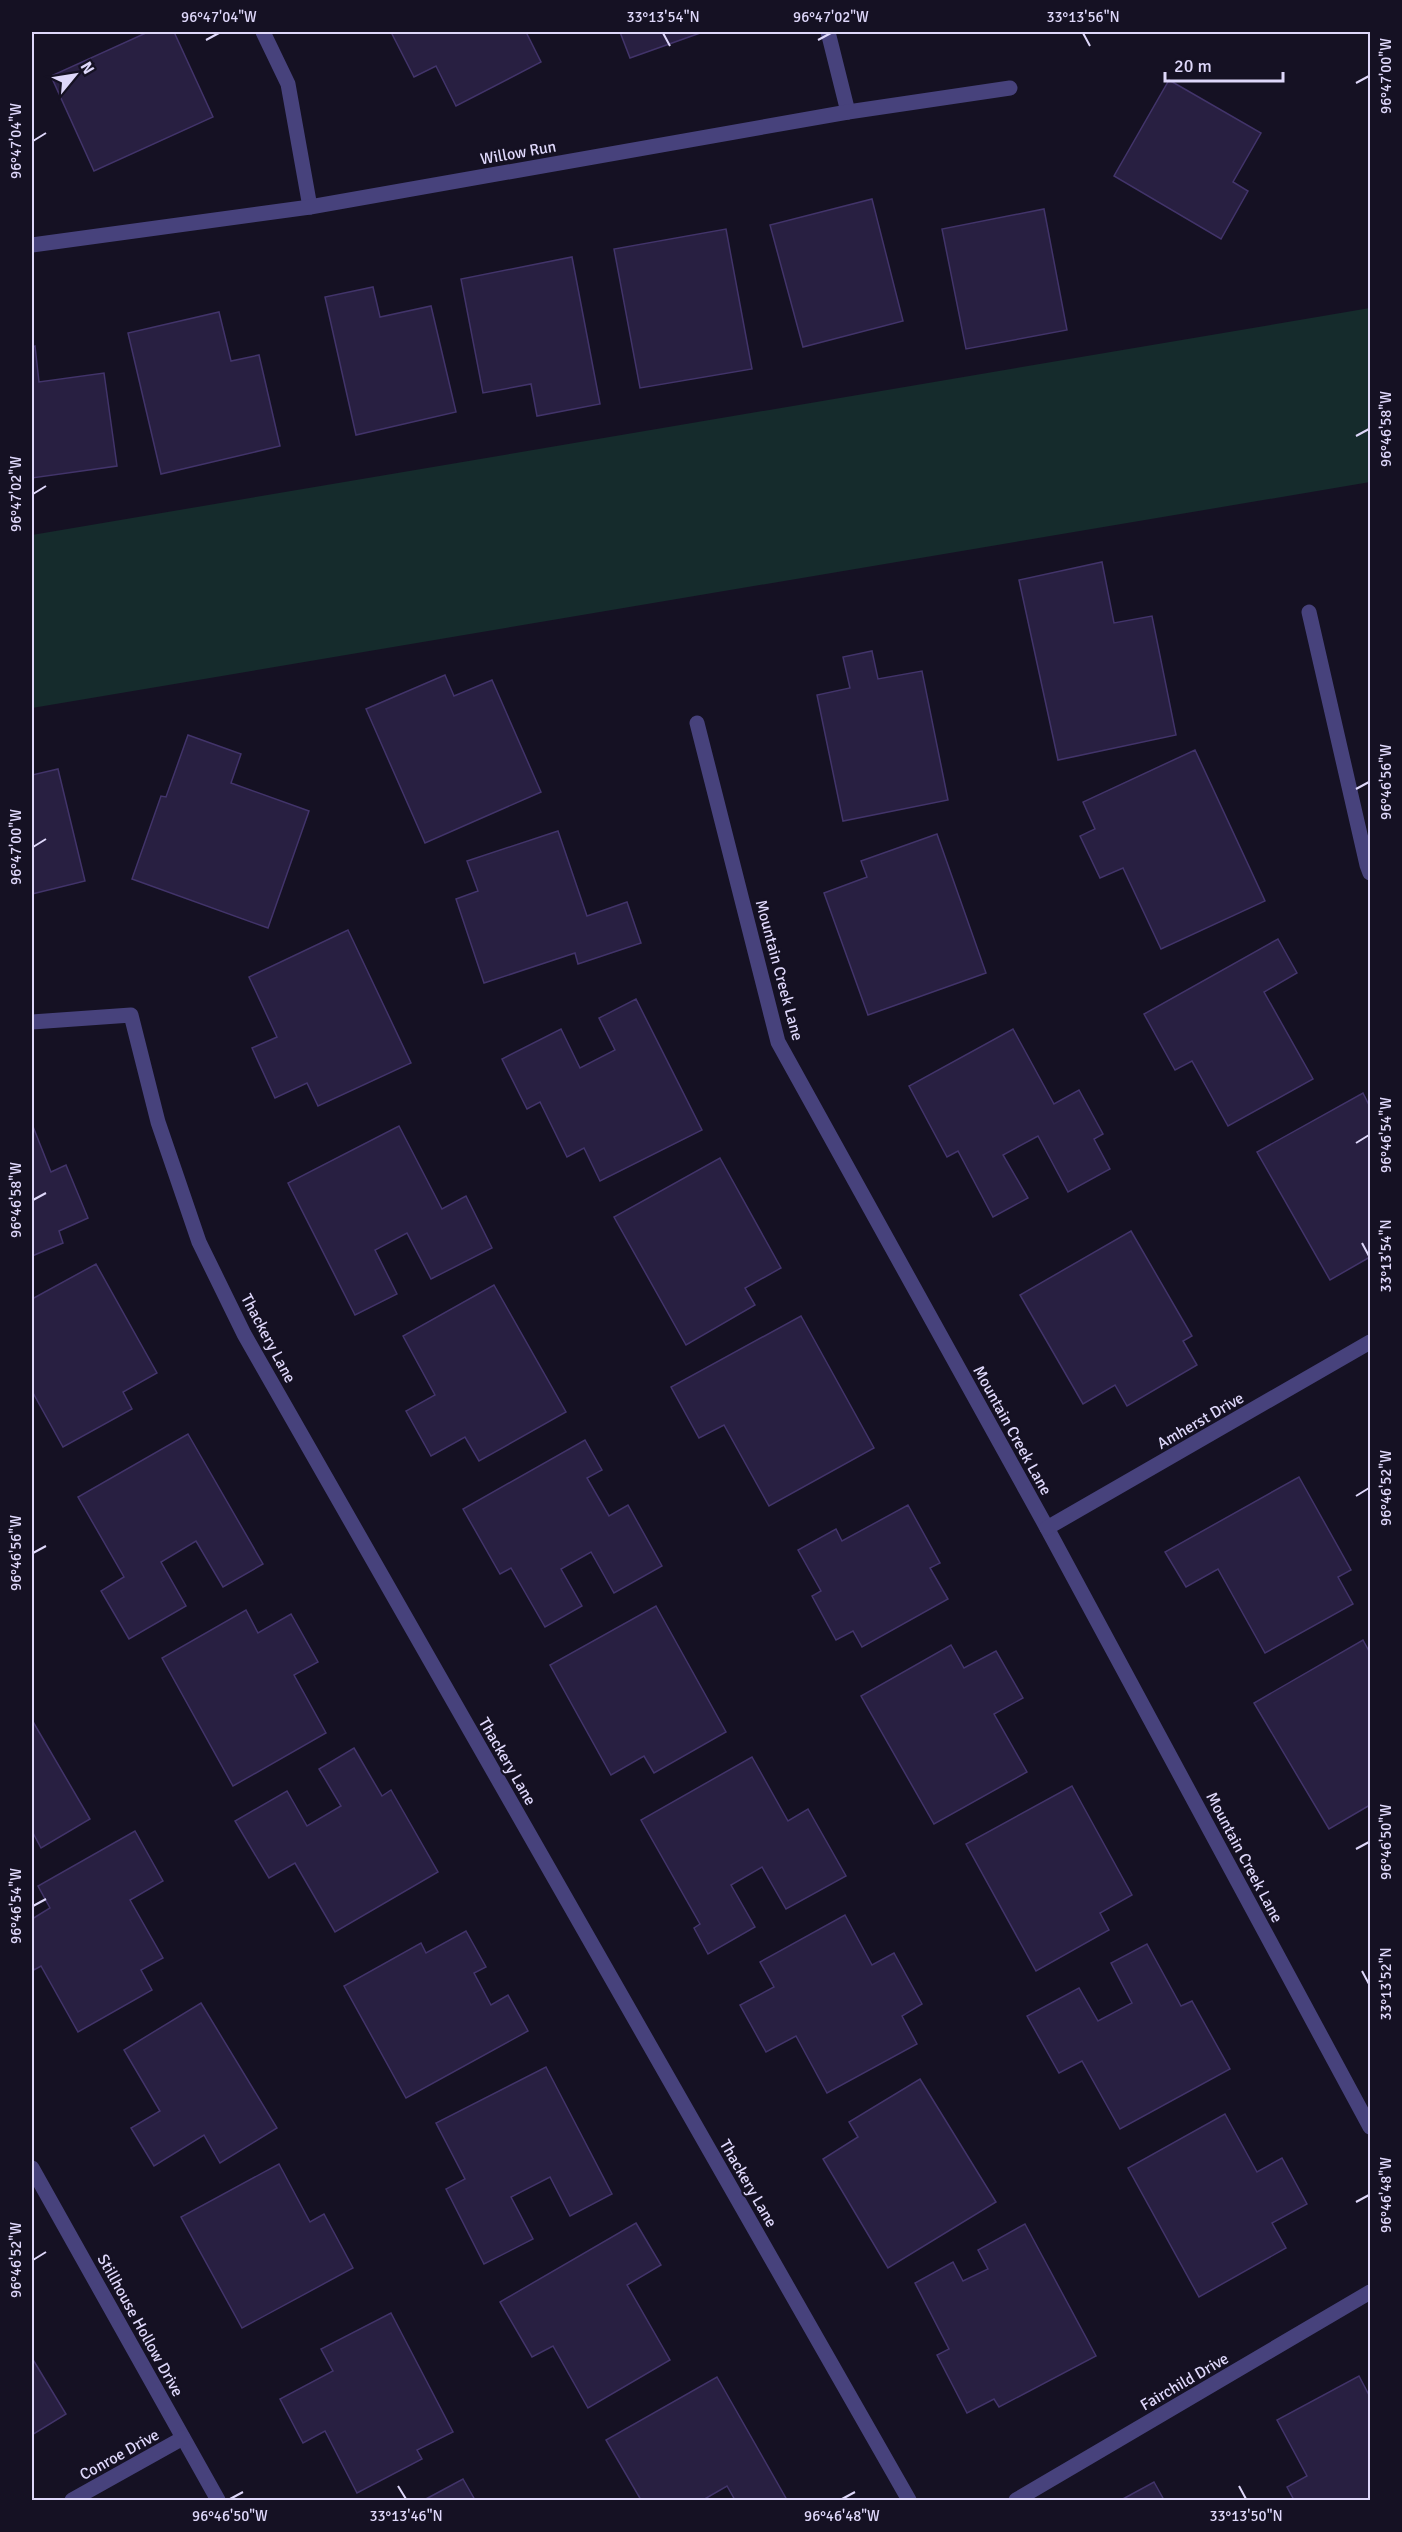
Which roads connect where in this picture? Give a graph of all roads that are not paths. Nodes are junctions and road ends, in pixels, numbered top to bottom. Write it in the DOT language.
graph roads {
  1 [pos="264,32"];
  2 [pos="828,32"];
  3 [pos="1010,88"];
  4 [pos="848,112"];
  5 [pos="310,207"];
  6 [pos="32,245"];
  7 [pos="1309,612"];
  8 [pos="698,723"];
  9 [pos="1371,873"];
  10 [pos="32,1023"];
  11 [pos="1371,1342"];
  12 [pos="1047,1528"];
  13 [pos="1371,2127"];
  14 [pos="32,2168"];
  15 [pos="1371,2292"];
  16 [pos="183,2438"];
  17 [pos="72,2500"];
  18 [pos="218,2500"];
  19 [pos="909,2500"];
  20 [pos="1016,2500"];
  1 -- 5 [label="street"];
  2 -- 4 [label="street"];
  3 -- 4 [label="street, Willow Run"];
  4 -- 5 [label="street, Willow Run"];
  5 -- 6 [label="street, Willow Run"];
  7 -- 9 [label="street"];
  8 -- 12 [label="street, Mountain Creek Lane"];
  10 -- 19 [label="street, Thackery Lane"];
  11 -- 12 [label="street, Amherst Drive"];
  12 -- 13 [label="street, Mountain Creek Lane"];
  14 -- 16 [label="street, Stillhouse Hollow Drive"];
  15 -- 20 [label="street, Fairchild Drive"];
  16 -- 17 [label="street, Conroe Drive"];
  16 -- 18 [label="street, Stillhouse Hollow Drive"];
}
